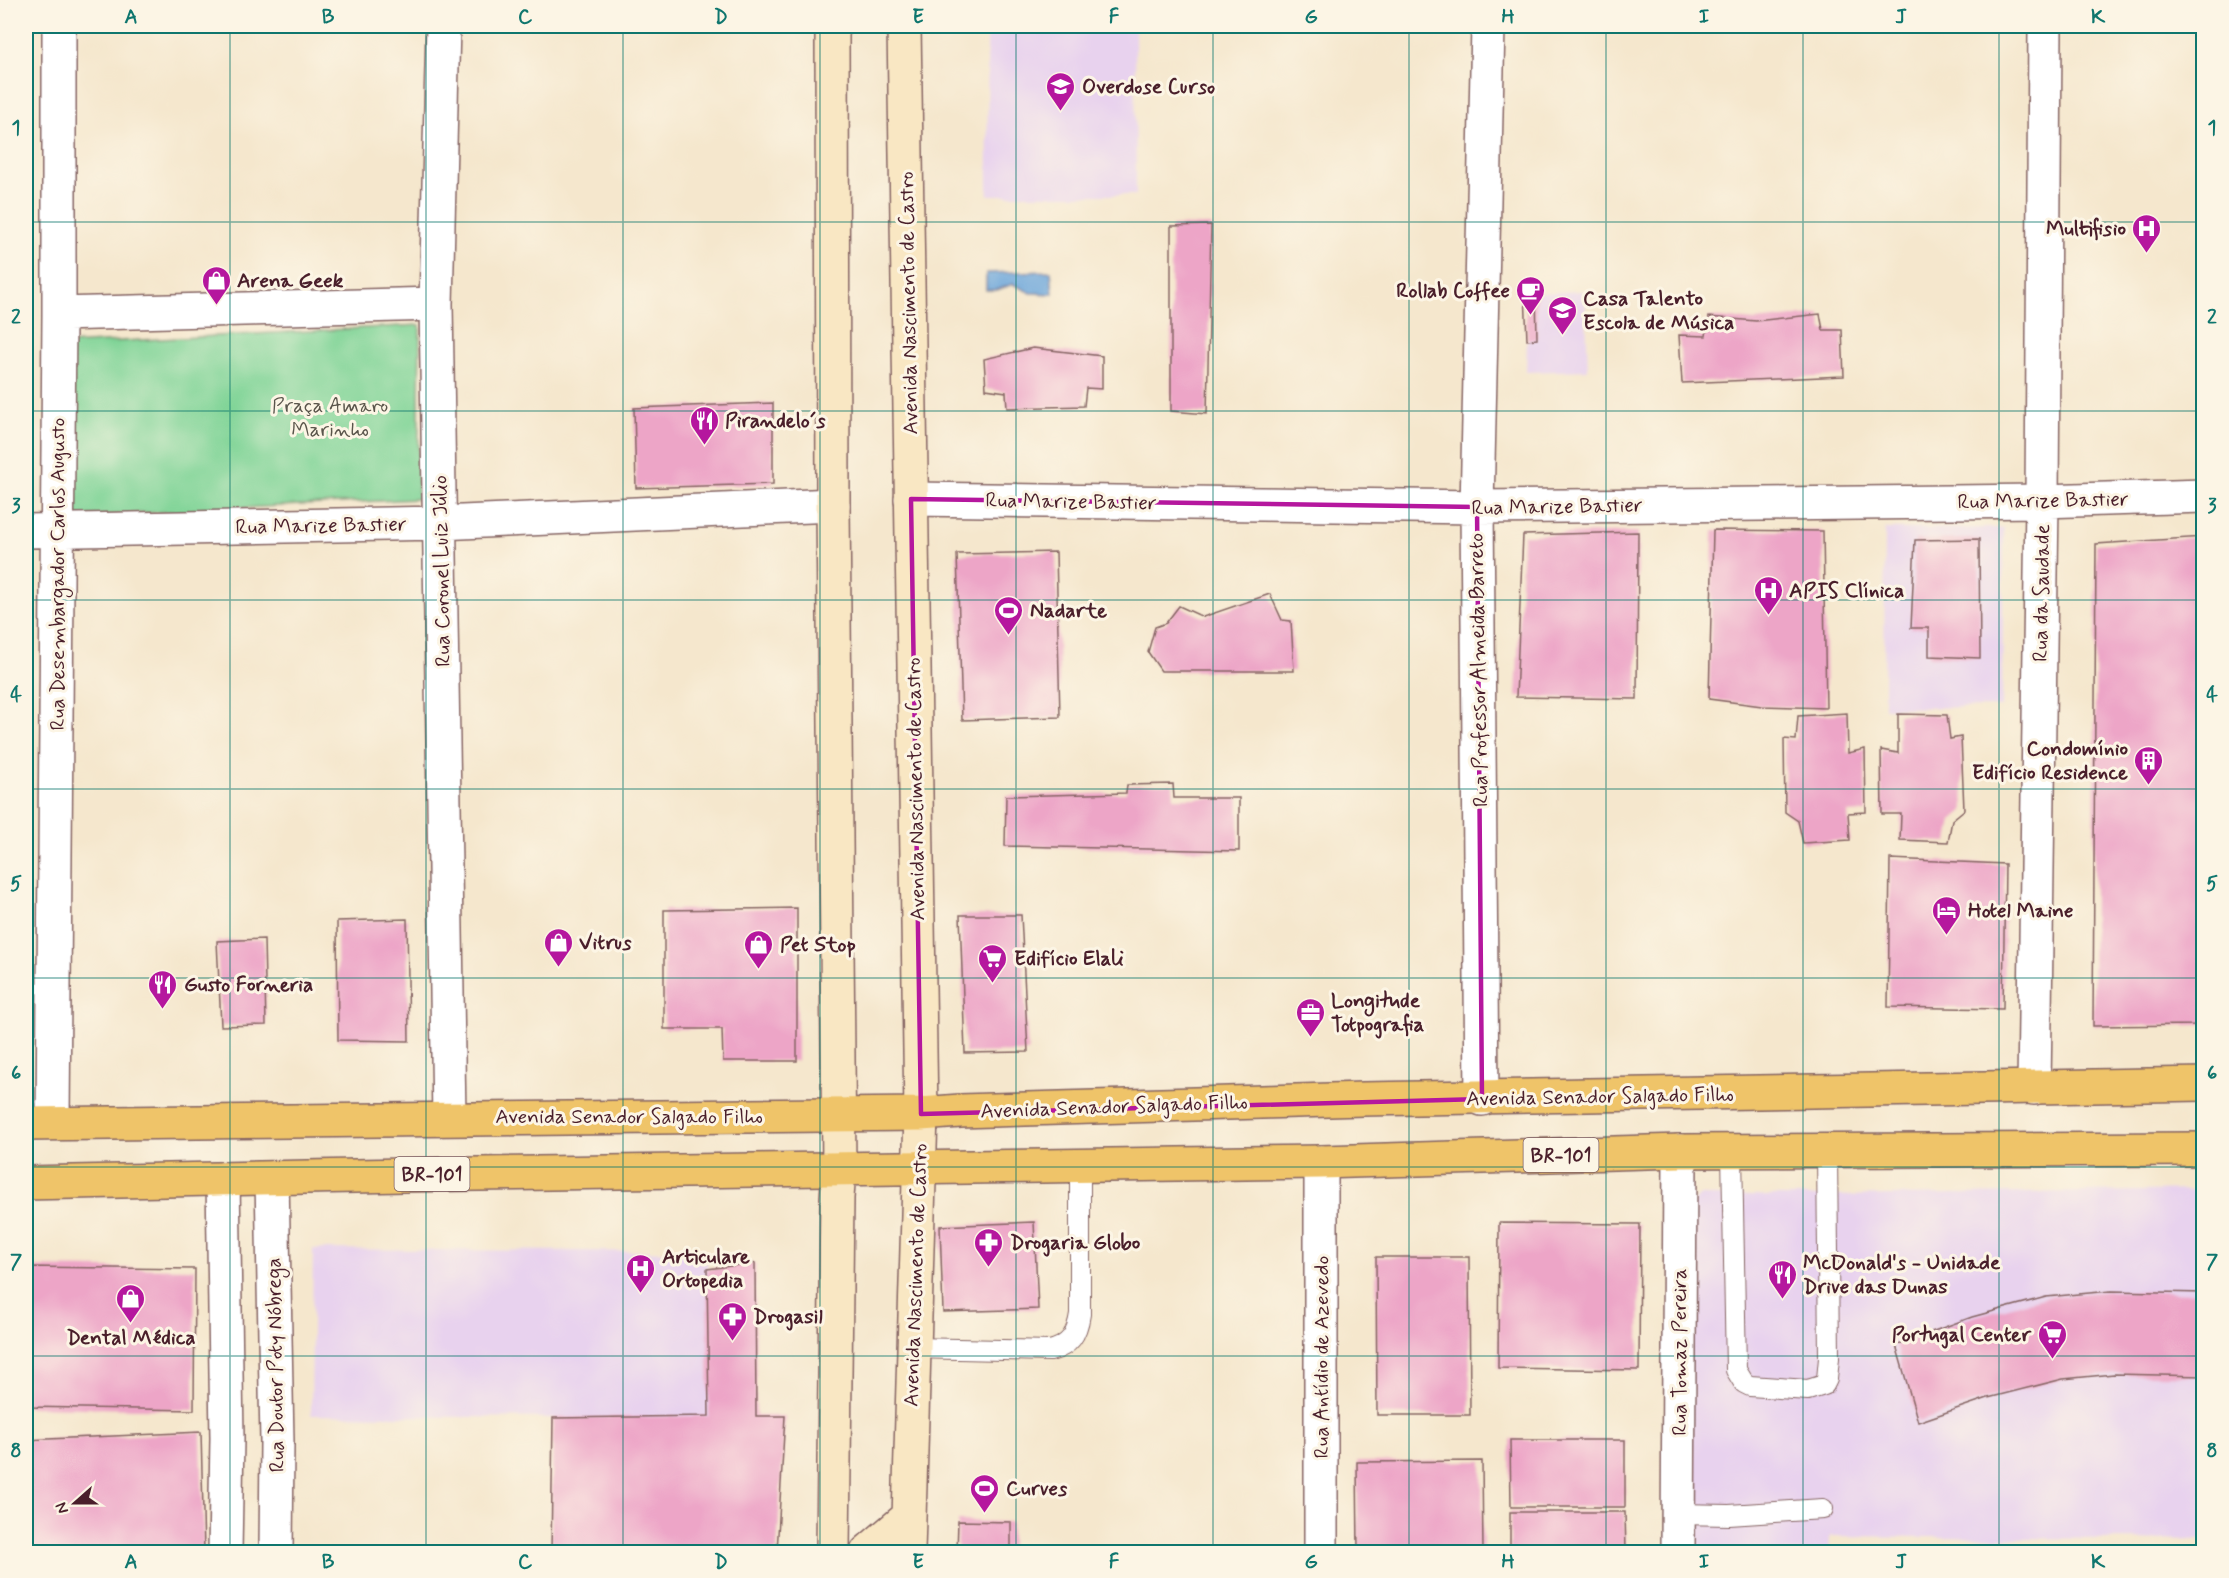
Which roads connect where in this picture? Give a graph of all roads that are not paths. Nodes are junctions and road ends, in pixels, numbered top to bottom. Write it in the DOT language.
graph roads {
  1 [pos="59,26"];
  2 [pos="443,26"];
  3 [pos="832,26"];
  4 [pos="904,26"];
  5 [pos="1488,26"];
  6 [pos="2045,26"];
  7 [pos="435,304"];
  8 [pos="59,314"];
  9 [pos="2204,496"];
  10 [pos="911,499"];
  11 [pos="2042,501"];
  12 [pos="833,506"];
  13 [pos="1477,507"];
  14 [pos="440,523"];
  15 [pos="41,531"];
  16 [pos="2204,1084"];
  17 [pos="2034,1088"];
  18 [pos="1482,1099"];
  19 [pos="838,1113"];
  20 [pos="921,1114"];
  21 [pos="449,1118"];
  22 [pos="39,1123"];
  23 [pos="2204,1149"];
  24 [pos="1680,1151"];
  25 [pos="1827,1151"];
  26 [pos="1732,1152"];
  27 [pos="1321,1162"];
  28 [pos="1080,1165"];
  29 [pos="838,1168"];
  30 [pos="918,1168"];
  31 [pos="273,1178"];
  32 [pos="223,1179"];
  33 [pos="26,1183"];
  34 [pos="913,1348"];
  35 [pos="226,1438"];
  36 [pos="277,1442"];
  37 [pos="1823,1509"];
  38 [pos="1678,1514"];
  39 [pos="908,1517"];
  40 [pos="225,1552"];
  41 [pos="276,1552"];
  42 [pos="833,1552"];
  43 [pos="867,1552"];
  44 [pos="908,1552"];
  45 [pos="1321,1552"];
  46 [pos="1678,1552"];
  1 -- 8 [label="street, Rua Desembargador Carlos Augusto"];
  2 -- 7 [label="street, Rua Coronel Luiz Júlio"];
  3 -- 12 [label="main road"];
  4 -- 10 [label="main road, Avenida Nascimento de Castro"];
  5 -- 13 [label="street, Rua Professor Almeida Barreto"];
  6 -- 11 [label="street, Rua da Saudade"];
  7 -- 8 [label="street"];
  7 -- 14 [label="street, Rua Coronel Luiz Júlio"];
  8 -- 15 [label="street, Rua Desembargador Carlos Augusto"];
  9 -- 11 [label="street, Rua Marize Bastier"];
  10 -- 13 [label="street, Rua Marize Bastier"];
  10 -- 20 [label="main road, Avenida Nascimento de Castro"];
  11 -- 13 [label="street, Rua Marize Bastier"];
  11 -- 17 [label="street, Rua da Saudade"];
  12 -- 14 [label="street, Rua Marize Bastier"];
  12 -- 19 [label="main road"];
  13 -- 18 [label="street, Rua Professor Almeida Barreto"];
  14 -- 15 [label="street, Rua Marize Bastier"];
  14 -- 21 [label="street, Rua Coronel Luiz Júlio"];
  15 -- 22 [label="street, Rua Desembargador Carlos Augusto"];
  16 -- 17 [label="highway, Avenida Senador Salgado Filho"];
  17 -- 18 [label="highway, Avenida Senador Salgado Filho"];
  18 -- 20 [label="highway, Avenida Senador Salgado Filho"];
  19 -- 20 [label="highway, Avenida Senador Salgado Filho"];
  19 -- 21 [label="highway, Avenida Senador Salgado Filho"];
  19 -- 29 [label="main road"];
  20 -- 30 [label="main road, Avenida Nascimento de Castro"];
  21 -- 22 [label="highway, Avenida Senador Salgado Filho"];
  23 -- 25 [label="highway, BR-101"];
  24 -- 26 [label="highway, BR-101"];
  24 -- 27 [label="highway, BR-101"];
  24 -- 38 [label="street, Rua Tomaz Pereira"];
  25 -- 26 [label="highway, BR-101"];
  25 -- 26 [label="lane"];
  27 -- 28 [label="highway, BR-101"];
  27 -- 45 [label="street, Rua Antídio de Azevedo"];
  28 -- 30 [label="highway, BR-101"];
  28 -- 34 [label="lane"];
  29 -- 30 [label="highway, BR-101"];
  29 -- 31 [label="highway, BR-101"];
  29 -- 42 [label="main road"];
  30 -- 34 [label="main road, Avenida Nascimento de Castro"];
  31 -- 32 [label="highway, BR-101"];
  31 -- 36 [label="street, Rua Doutor Poty Nóbrega"];
  32 -- 33 [label="highway, BR-101"];
  32 -- 35 [label="street"];
  34 -- 39 [label="main road, Avenida Nascimento de Castro"];
  35 -- 36 [label="street"];
  35 -- 40 [label="street"];
  36 -- 41 [label="street, Rua Doutor Poty Nóbrega"];
  37 -- 38 [label="lane"];
  38 -- 46 [label="street, Rua Tomaz Pereira"];
  39 -- 43 [label="main road"];
  39 -- 44 [label="main road, Avenida Nascimento de Castro"];
}
